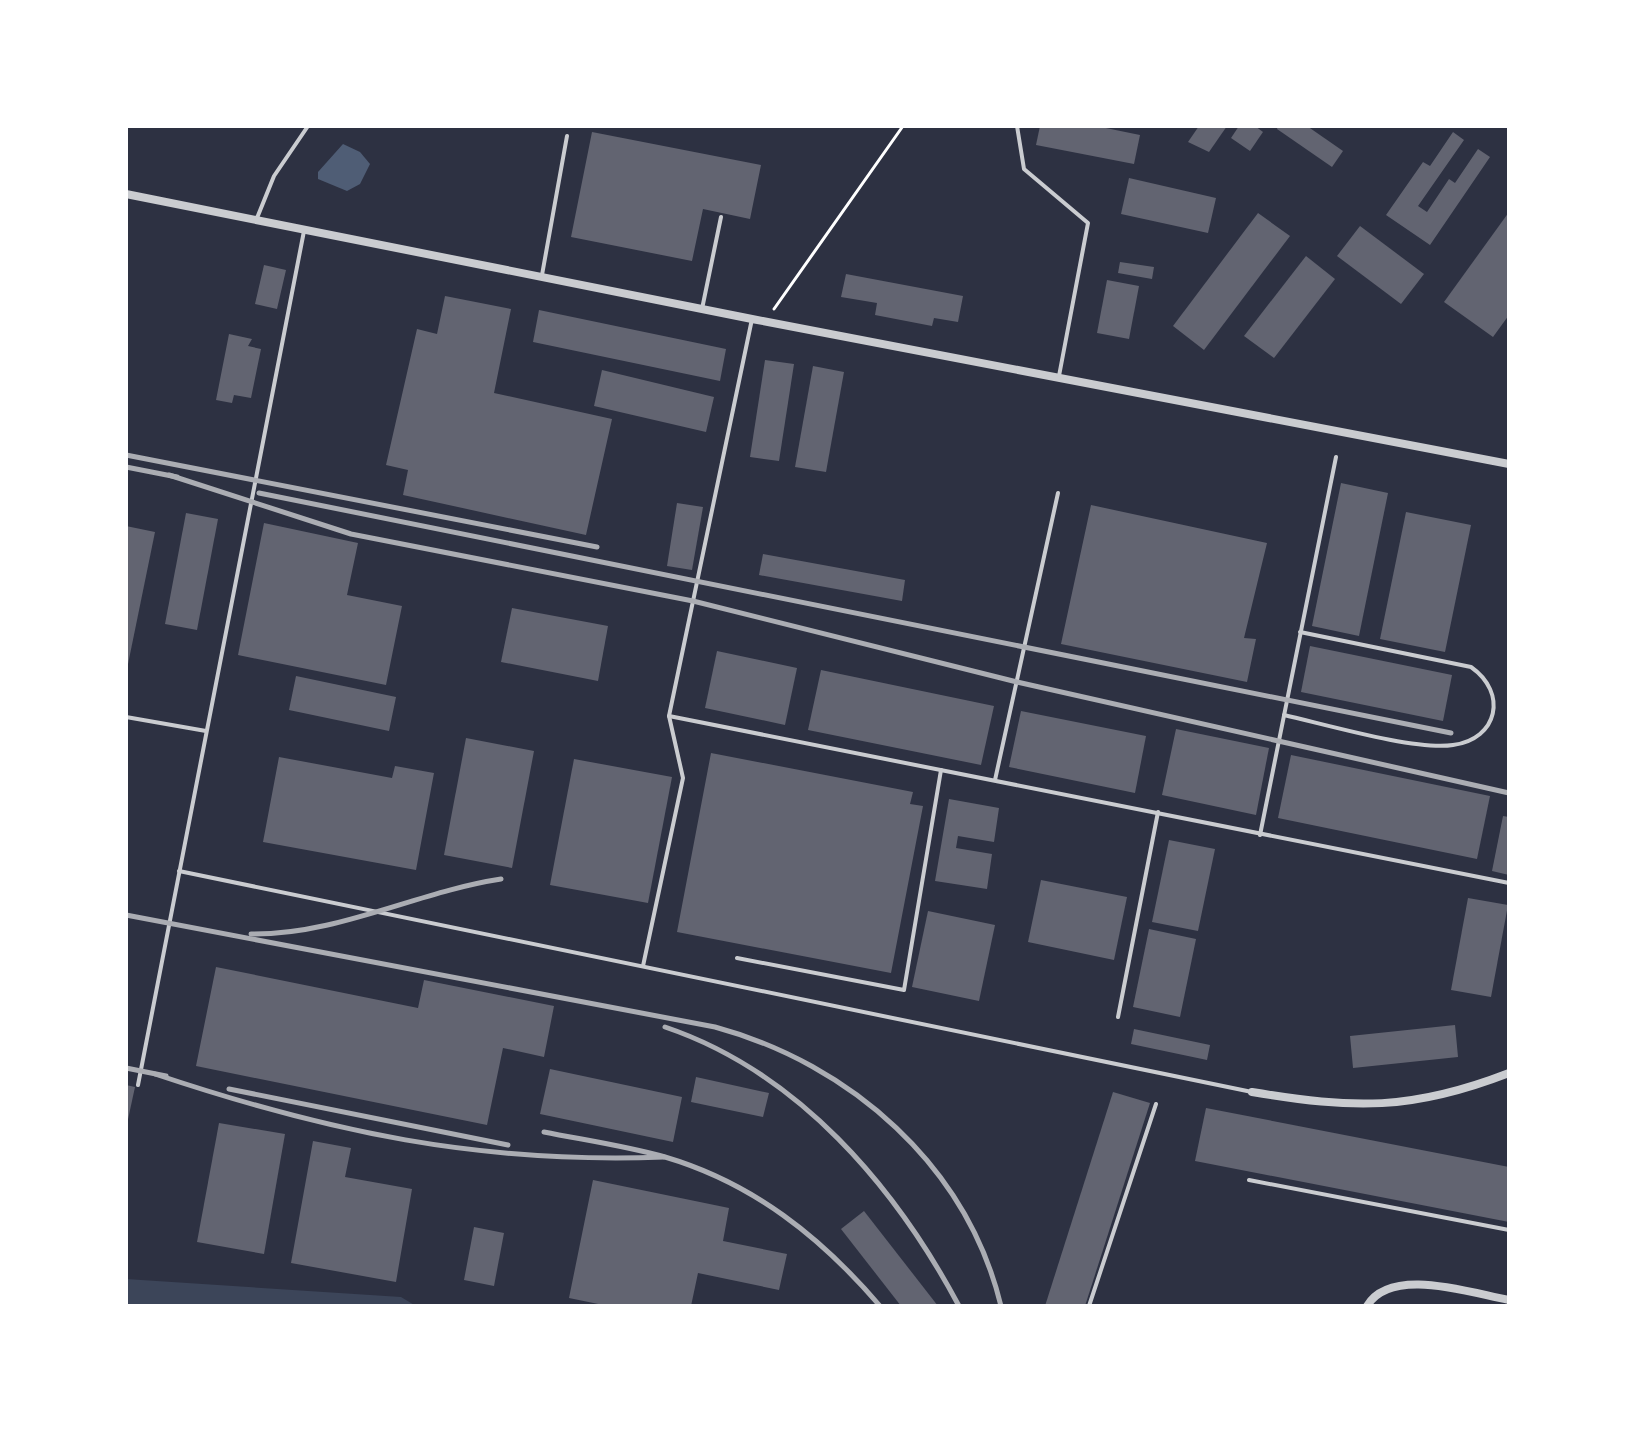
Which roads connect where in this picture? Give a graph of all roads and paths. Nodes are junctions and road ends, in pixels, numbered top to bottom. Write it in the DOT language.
graph roads {
  1 [pos="308,126"];
  2 [pos="903,126"];
  3 [pos="1017,126"];
  4 [pos="567,136"];
  5 [pos="126,194"];
  6 [pos="721,217"];
  7 [pos="256,221"];
  8 [pos="304,230"];
  9 [pos="541,277"];
  10 [pos="702,309"];
  11 [pos="752,319"];
  12 [pos="764,322"];
  13 [pos="1059,378"];
  14 [pos="1336,457"];
  15 [pos="1509,464"];
  16 [pos="1058,493"];
  17 [pos="1300,632"];
  18 [pos="1284,715"];
  19 [pos="669,716"];
  20 [pos="126,717"];
  21 [pos="206,731"];
  22 [pos="941,770"];
  23 [pos="995,780"];
  24 [pos="1158,812"];
  25 [pos="1260,835"];
  26 [pos="179,871"];
  27 [pos="1509,883"];
  28 [pos="737,958"];
  29 [pos="642,966"];
  30 [pos="1118,1017"];
  31 [pos="1509,1073"];
  32 [pos="138,1085"];
  33 [pos="1252,1092"];
  34 [pos="1156,1104"];
  35 [pos="1249,1180"];
  36 [pos="1509,1230"];
  37 [pos="1509,1300"];
  38 [pos="1089,1306"];
  39 [pos="1367,1306"];
  1 -- 7 [label="lane"];
  2 -- 12 [label="path"];
  3 -- 13 [label="lane"];
  4 -- 9 [label="lane"];
  5 -- 7 [label="street"];
  6 -- 10 [label="lane"];
  7 -- 8 [label="street"];
  8 -- 9 [label="street"];
  8 -- 21 [label="lane"];
  9 -- 10 [label="street"];
  10 -- 11 [label="street"];
  11 -- 12 [label="street"];
  11 -- 19 [label="lane"];
  12 -- 13 [label="street"];
  13 -- 15 [label="street"];
  14 -- 17 [label="lane"];
  16 -- 23 [label="lane"];
  17 -- 18 [label="lane"];
  17 -- 18 [label="lane"];
  18 -- 25 [label="lane"];
  19 -- 22 [label="lane"];
  19 -- 29 [label="lane"];
  20 -- 21 [label="lane"];
  21 -- 26 [label="lane"];
  22 -- 23 [label="lane"];
  22 -- 28 [label="lane"];
  23 -- 24 [label="lane"];
  24 -- 25 [label="lane"];
  24 -- 30 [label="lane"];
  25 -- 27 [label="lane"];
  26 -- 29 [label="lane"];
  26 -- 32 [label="lane"];
  29 -- 33 [label="lane"];
  31 -- 33 [label="street"];
  34 -- 38 [label="lane"];
  35 -- 36 [label="lane"];
  37 -- 39 [label="street"];
}
